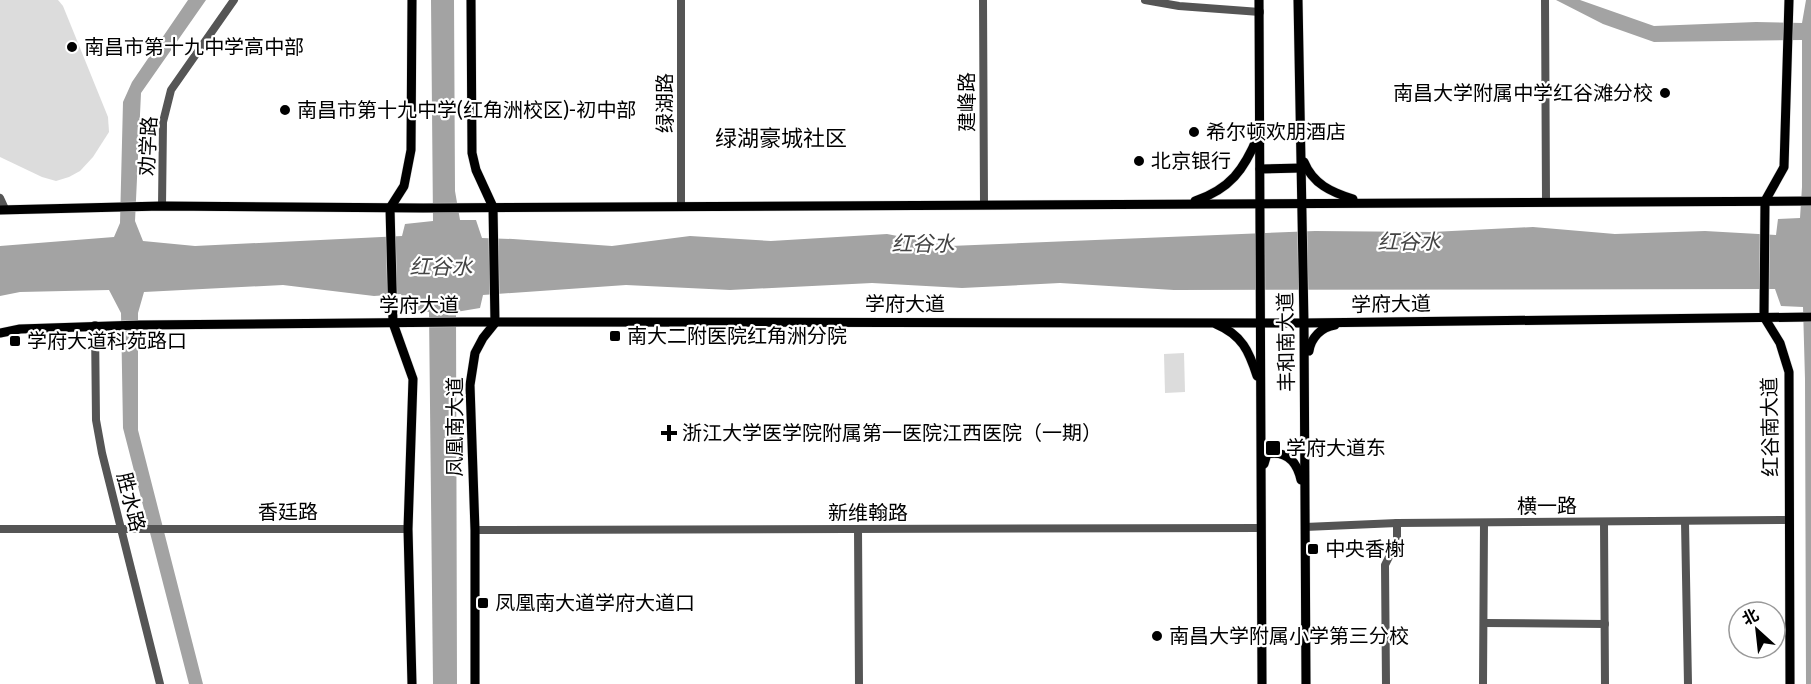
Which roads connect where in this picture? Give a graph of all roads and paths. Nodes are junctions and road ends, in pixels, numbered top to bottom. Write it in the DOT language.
graph roads {
  1 [pos="234,0"];
  2 [pos="412,0"];
  3 [pos="471,0"];
  4 [pos="681,0"];
  5 [pos="983,0"];
  6 [pos="1145,0"];
  7 [pos="1259,0"];
  8 [pos="1298,0"];
  9 [pos="1545,0"];
  10 [pos="1789,0"];
  11 [pos="1260,12"];
  12 [pos="1260,131"];
  13 [pos="1302,156"];
  14 [pos="1302,168"];
  15 [pos="1260,169"];
  16 [pos="0,198"];
  17 [pos="1546,201"];
  18 [pos="1765,201"];
  19 [pos="1811,201"];
  20 [pos="1303,202"];
  21 [pos="1364,202"];
  22 [pos="1189,203"];
  23 [pos="1260,203"];
  24 [pos="984,204"];
  25 [pos="162,206"];
  26 [pos="681,206"];
  27 [pos="493,207"];
  28 [pos="390,208"];
  29 [pos="2,210"];
  30 [pos="1764,316"];
  31 [pos="1811,316"];
  32 [pos="1211,322"];
  33 [pos="1260,322"];
  34 [pos="1351,322"];
  35 [pos="393,323"];
  36 [pos="495,323"];
  37 [pos="1304,323"];
  38 [pos="95,325"];
  39 [pos="0,333"];
  40 [pos="1305,380"];
  41 [pos="1261,387"];
  42 [pos="1261,494"];
  43 [pos="1305,494"];
  44 [pos="1789,520"];
  45 [pos="1684,522"];
  46 [pos="1397,523"];
  47 [pos="1484,523"];
  48 [pos="1604,523"];
  49 [pos="1305,527"];
  50 [pos="1261,528"];
  51 [pos="0,529"];
  52 [pos="121,529"];
  53 [pos="408,529"];
  54 [pos="858,529"];
  55 [pos="475,531"];
  56 [pos="1484,622"];
  57 [pos="1605,624"];
  58 [pos="160,684"];
  59 [pos="412,684"];
  60 [pos="476,684"];
  61 [pos="859,684"];
  62 [pos="1262,684"];
  63 [pos="1306,684"];
  64 [pos="1386,684"];
  65 [pos="1484,684"];
  66 [pos="1605,684"];
  67 [pos="1688,684"];
  68 [pos="1790,684"];
  1 -- 25 [label="street, 劝学路"];
  2 -- 28 [label="main road"];
  3 -- 27 [label="main road"];
  4 -- 26 [label="street, 绿湖路"];
  5 -- 24 [label="street, 建峰路"];
  6 -- 11 [label="street"];
  7 -- 11 [label="main road, 丰和南大道"];
  8 -- 13 [label="main road, 丰和南大道"];
  9 -- 17 [label="street"];
  10 -- 18 [label="main road"];
  11 -- 12 [label="main road, 丰和南大道"];
  12 -- 15 [label="main road, 丰和南大道"];
  12 -- 22 [label="main road"];
  13 -- 14 [label="main road, 丰和南大道"];
  13 -- 21 [label="main road"];
  14 -- 15 [label="main road"];
  14 -- 20 [label="main road, 丰和南大道"];
  15 -- 23 [label="main road, 丰和南大道"];
  16 -- 29 [label="street"];
  17 -- 18 [label="main road"];
  17 -- 21 [label="main road"];
  18 -- 19 [label="main road"];
  18 -- 30 [label="main road"];
  20 -- 21 [label="main road"];
  20 -- 23 [label="main road"];
  20 -- 37 [label="main road, 丰和南大道"];
  22 -- 23 [label="main road"];
  22 -- 24 [label="main road"];
  23 -- 33 [label="main road, 丰和南大道"];
  24 -- 26 [label="main road"];
  25 -- 28 [label="main road"];
  25 -- 29 [label="main road"];
  26 -- 27 [label="main road"];
  27 -- 28 [label="main road"];
  27 -- 36 [label="main road"];
  28 -- 35 [label="main road"];
  30 -- 31 [label="main road, 学府大道"];
  30 -- 34 [label="main road, 学府大道"];
  30 -- 44 [label="main road, 红谷南大道"];
  32 -- 33 [label="main road, 学府大道"];
  32 -- 36 [label="main road, 学府大道"];
  32 -- 41 [label="main road"];
  33 -- 37 [label="main road, 学府大道"];
  33 -- 41 [label="main road, 丰和南大道"];
  34 -- 37 [label="main road, 学府大道"];
  34 -- 40 [label="main road"];
  35 -- 36 [label="main road, 学府大道"];
  35 -- 38 [label="main road, 学府大道"];
  35 -- 53 [label="main road"];
  36 -- 55 [label="main road, 凤凰南大道"];
  37 -- 40 [label="main road, 丰和南大道"];
  38 -- 39 [label="main road, 学府大道"];
  38 -- 52 [label="street, 胜水路"];
  40 -- 43 [label="main road, 丰和南大道"];
  41 -- 42 [label="main road, 丰和南大道"];
  42 -- 43 [label="main road"];
  42 -- 50 [label="main road, 丰和南大道"];
  43 -- 49 [label="main road, 丰和南大道"];
  44 -- 45 [label="street, 横一路"];
  44 -- 68 [label="main road, 红谷南大道"];
  45 -- 48 [label="street, 横一路"];
  45 -- 67 [label="street"];
  46 -- 47 [label="street, 横一路"];
  46 -- 49 [label="street, 横一路"];
  46 -- 64 [label="street"];
  47 -- 48 [label="street, 横一路"];
  47 -- 56 [label="street"];
  48 -- 57 [label="street"];
  49 -- 63 [label="main road, 丰和南大道"];
  50 -- 54 [label="street, 新维翰路"];
  50 -- 62 [label="main road, 丰和南大道"];
  51 -- 52 [label="street"];
  52 -- 53 [label="street, 香廷路"];
  52 -- 58 [label="street, 胜水路"];
  53 -- 59 [label="main road"];
  54 -- 55 [label="street, 新维翰路"];
  54 -- 61 [label="street"];
  55 -- 60 [label="main road, 凤凰南大道"];
  56 -- 57 [label="street"];
  56 -- 65 [label="street"];
  57 -- 66 [label="street"];
}
